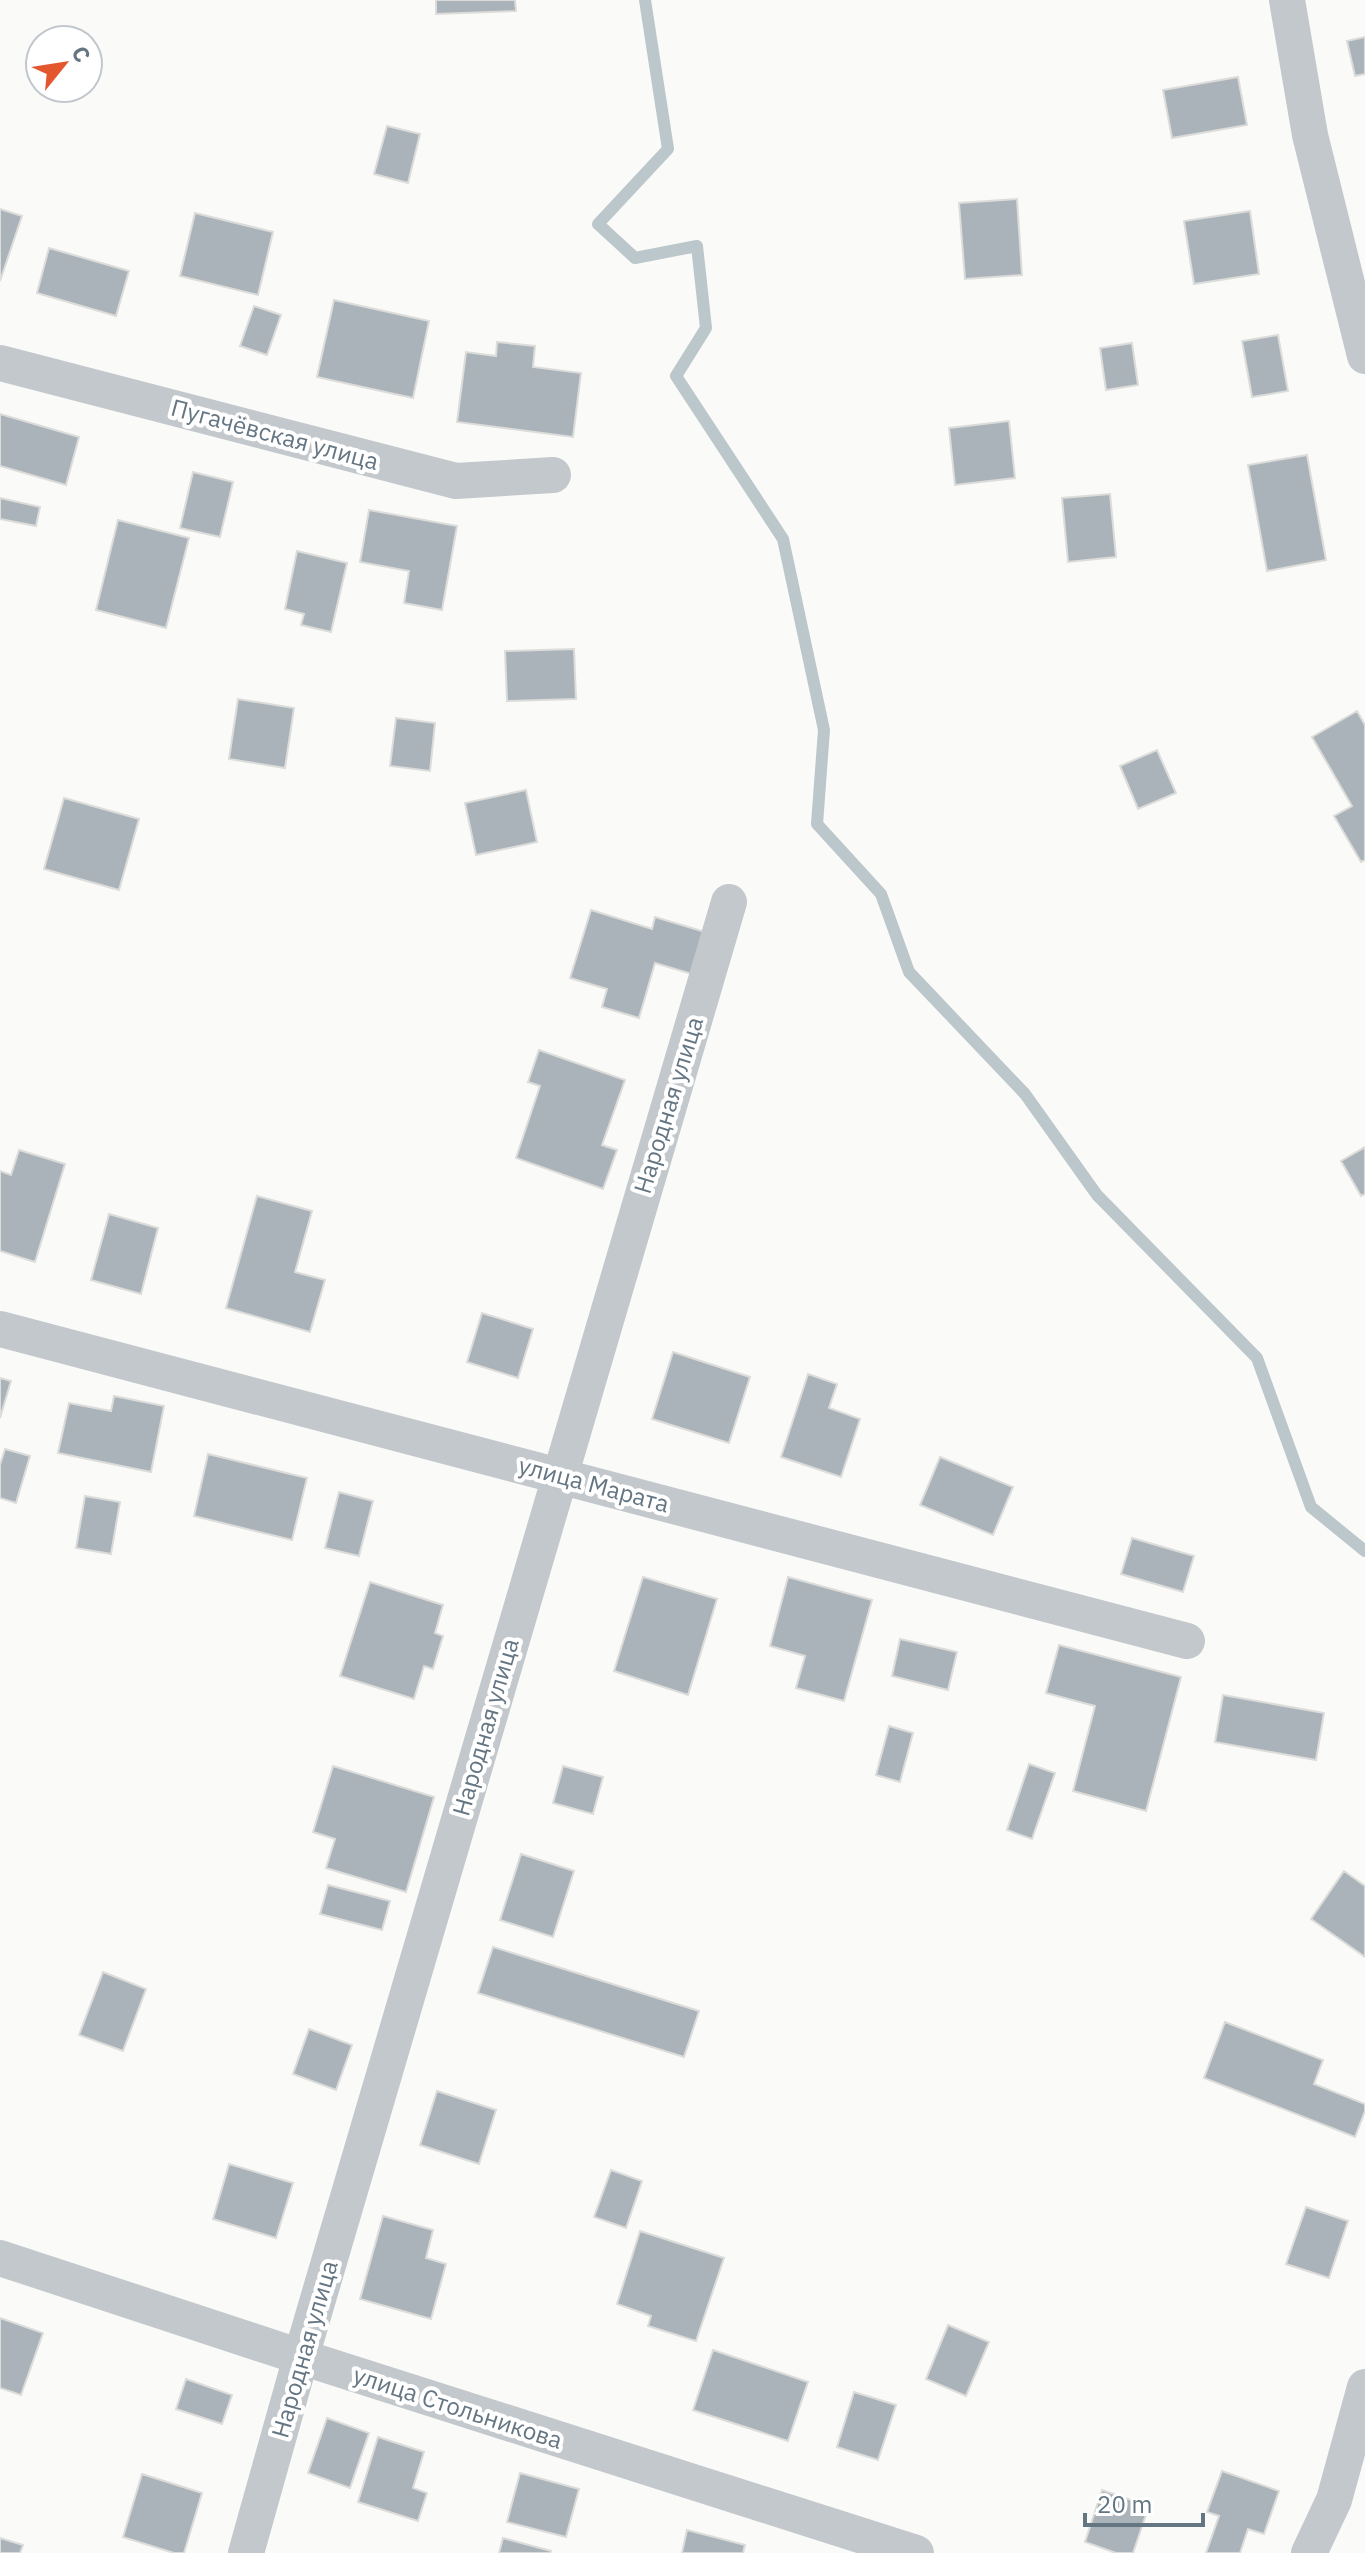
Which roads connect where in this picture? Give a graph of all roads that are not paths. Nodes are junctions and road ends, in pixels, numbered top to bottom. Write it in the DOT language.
graph roads {
  1 [pos="1287,0"];
  2 [pos="1365,356"];
  3 [pos="0,363"];
  4 [pos="553,475"];
  5 [pos="729,902"];
  6 [pos="0,1329"];
  7 [pos="559,1474"];
  8 [pos="1187,1641"];
  9 [pos="0,2258"];
  10 [pos="301,2357"];
  11 [pos="1365,2387"];
  12 [pos="246,2553"];
  13 [pos="916,2553"];
  14 [pos="1309,2553"];
  1 -- 2 [label="street"];
  3 -- 4 [label="street, Пугачёвская улица"];
  5 -- 7 [label="street, Народная улица"];
  6 -- 7 [label="street, улица Марата"];
  7 -- 8 [label="street, улица Марата"];
  7 -- 10 [label="street, Народная улица"];
  9 -- 10 [label="street, улица Стольникова"];
  10 -- 12 [label="street, Народная улица"];
  10 -- 13 [label="street, улица Стольникова"];
  11 -- 14 [label="street"];
}
